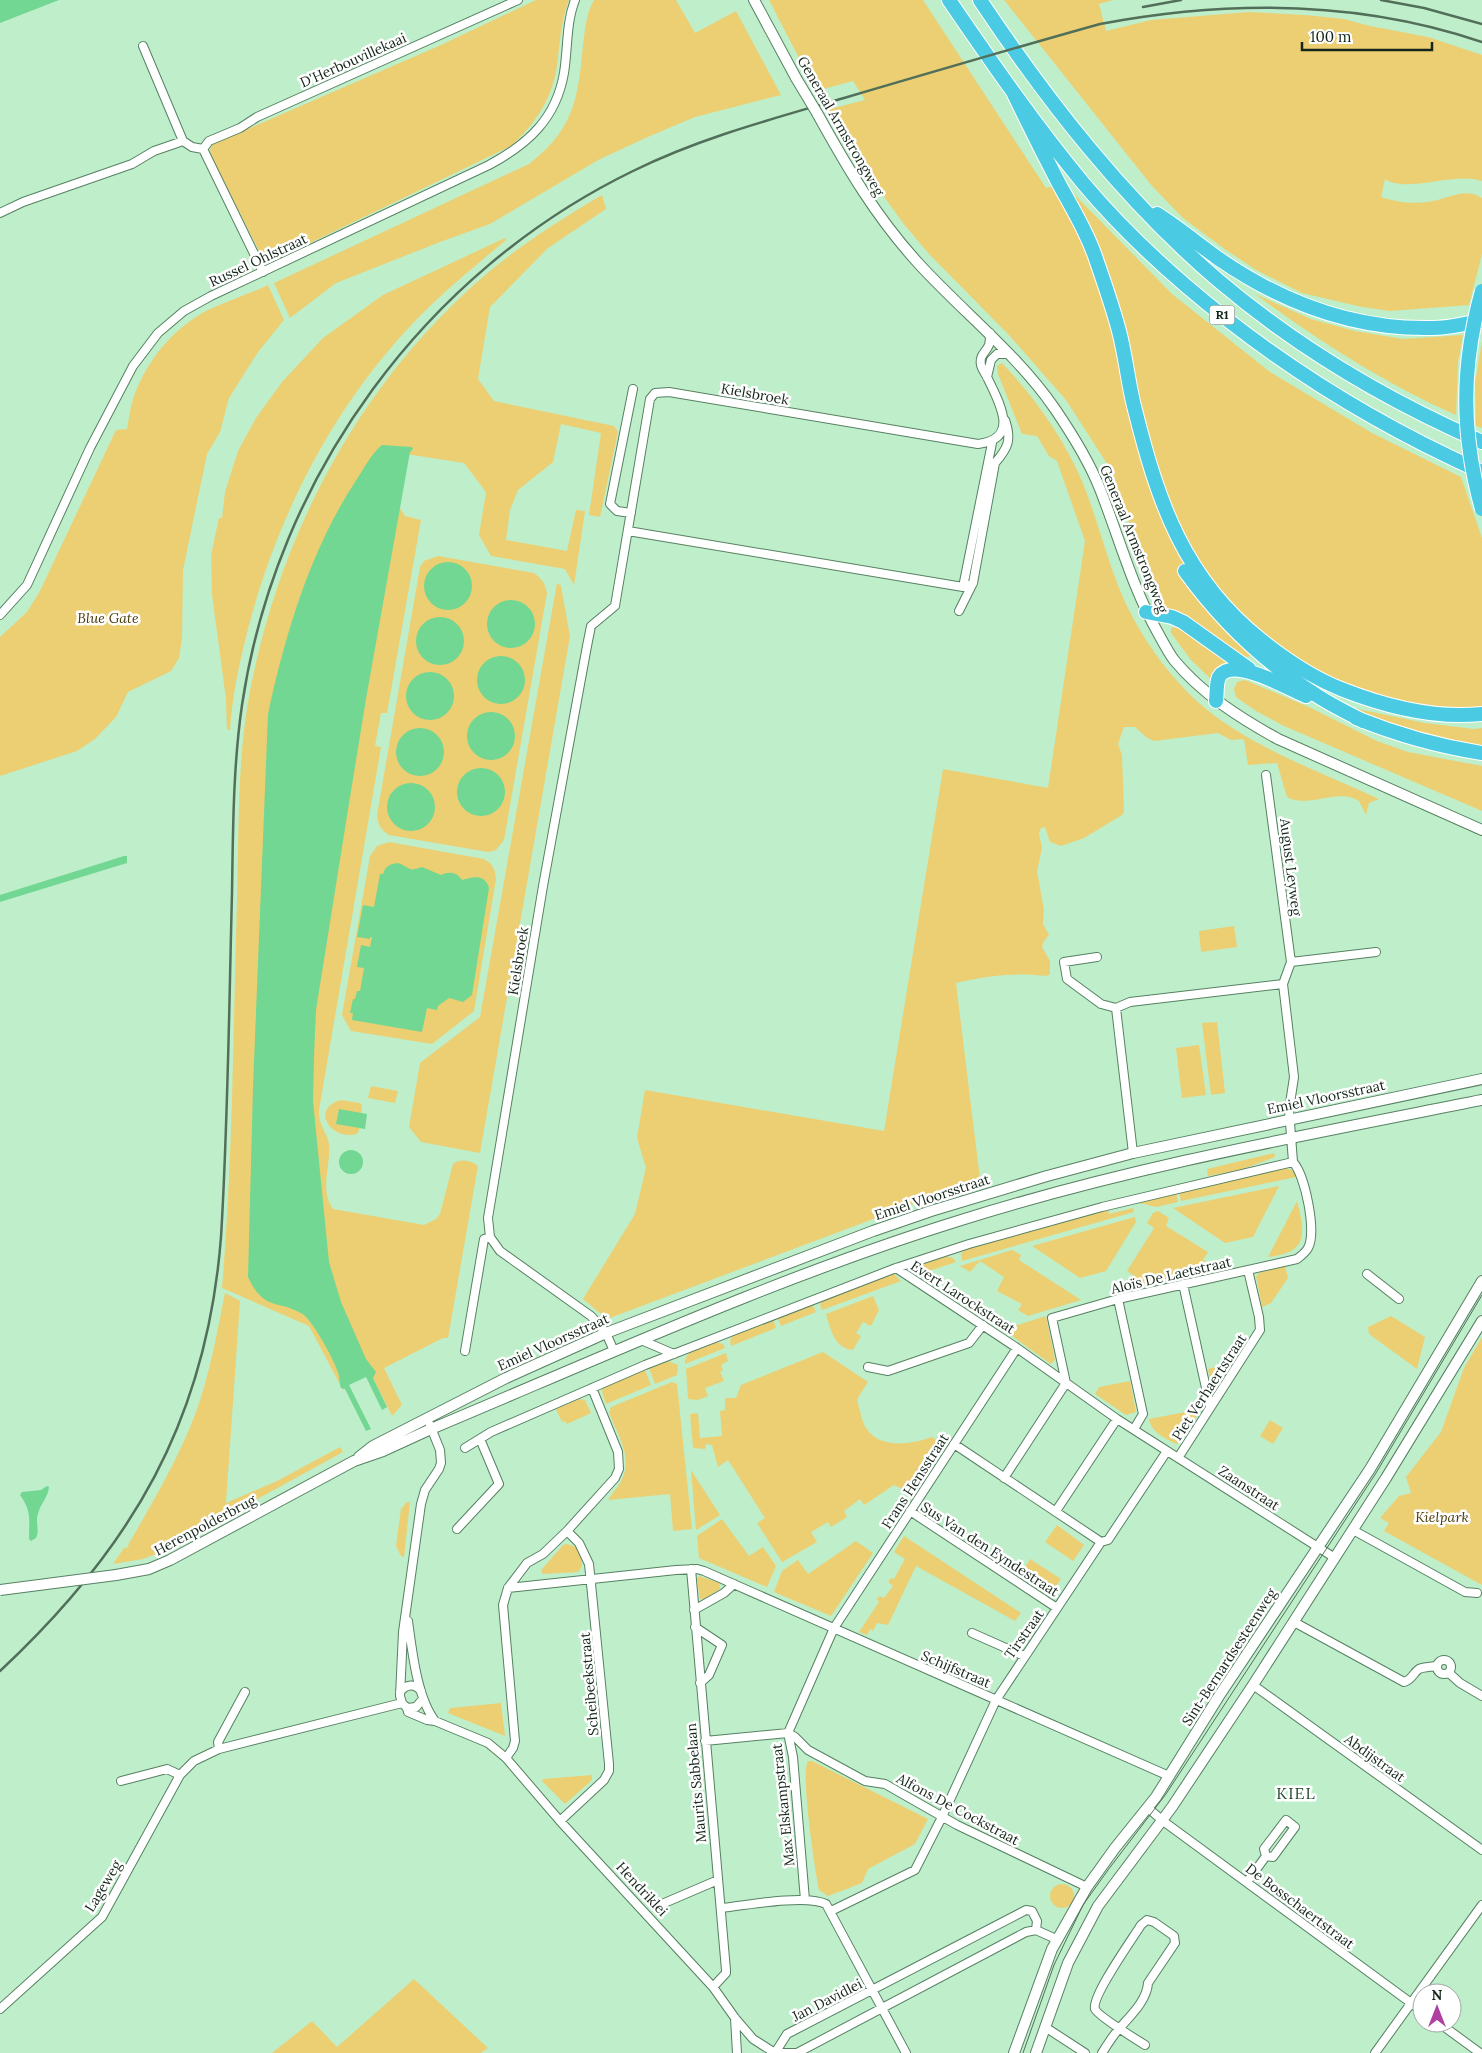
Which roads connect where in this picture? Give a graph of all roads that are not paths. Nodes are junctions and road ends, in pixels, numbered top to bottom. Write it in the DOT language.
graph roads {
  1 [pos="518,0"];
  2 [pos="575,0"];
  3 [pos="754,0"];
  4 [pos="949,0"];
  5 [pos="980,0"];
  6 [pos="143,46"];
  7 [pos="1014,94"];
  8 [pos="183,141"];
  9 [pos="202,149"];
  10 [pos="1136,200"];
  11 [pos="0,213"];
  12 [pos="263,272"];
  13 [pos="1482,291"];
  14 [pos="1482,313"];
  15 [pos="1482,321"];
  16 [pos="1408,328"];
  17 [pos="994,344"];
  18 [pos="998,354"];
  19 [pos="1010,354"];
  20 [pos="987,377"];
  21 [pos="633,389"];
  22 [pos="1134,410"];
  23 [pos="1002,411"];
  24 [pos="1482,442"];
  25 [pos="992,443"];
  26 [pos="1005,451"];
  27 [pos="1482,472"];
  28 [pos="1482,509"];
  29 [pos="631,513"];
  30 [pos="628,531"];
  31 [pos="973,582"];
  32 [pos="963,588"];
  33 [pos="959,611"];
  34 [pos="1146,612"];
  35 [pos="0,615"];
  36 [pos="1266,678"];
  37 [pos="1216,701"];
  38 [pos="1482,714"];
  39 [pos="1363,721"];
  40 [pos="1482,753"];
  41 [pos="1266,776"];
  42 [pos="1482,830"];
  43 [pos="1376,952"];
  44 [pos="1097,957"];
  45 [pos="1291,962"];
  46 [pos="1283,984"];
  47 [pos="1116,1008"];
  48 [pos="1482,1079"];
  49 [pos="1482,1100"];
  50 [pos="1289,1119"];
  51 [pos="1290,1138"];
  52 [pos="1133,1153"];
  53 [pos="1293,1162"];
  54 [pos="490,1237"];
  55 [pos="896,1268"];
  56 [pos="1248,1270"];
  57 [pos="1367,1274"];
  58 [pos="1482,1281"];
  59 [pos="1183,1284"];
  60 [pos="1118,1299"];
  61 [pos="1399,1299"];
  62 [pos="1482,1321"];
  63 [pos="983,1325"];
  64 [pos="606,1333"];
  65 [pos="641,1340"];
  66 [pos="1017,1348"];
  67 [pos="465,1351"];
  68 [pos="614,1351"];
  69 [pos="674,1354"];
  70 [pos="868,1367"];
  71 [pos="1066,1383"];
  72 [pos="592,1388"];
  73 [pos="1210,1406"];
  74 [pos="1117,1419"];
  75 [pos="429,1424"];
  76 [pos="1134,1429"];
  77 [pos="480,1438"];
  78 [pos="954,1444"];
  79 [pos="465,1448"];
  80 [pos="1167,1451"];
  81 [pos="1178,1458"];
  82 [pos="1004,1478"];
  83 [pos="910,1511"];
  84 [pos="1056,1511"];
  85 [pos="457,1529"];
  86 [pos="1353,1530"];
  87 [pos="567,1531"];
  88 [pos="1101,1542"];
  89 [pos="1318,1547"];
  90 [pos="1335,1558"];
  91 [pos="691,1569"];
  92 [pos="592,1580"];
  93 [pos="734,1584"];
  94 [pos="508,1588"];
  95 [pos="0,1590"];
  96 [pos="1477,1594"];
  97 [pos="1057,1608"];
  98 [pos="694,1610"];
  99 [pos="406,1611"];
  100 [pos="1294,1622"];
  101 [pos="695,1627"];
  102 [pos="834,1628"];
  103 [pos="972,1633"];
  104 [pos="1024,1656"];
  105 [pos="1436,1666"];
  106 [pos="1449,1673"];
  107 [pos="700,1683"];
  108 [pos="1253,1685"];
  109 [pos="245,1692"];
  110 [pos="400,1692"];
  111 [pos="422,1695"];
  112 [pos="1482,1696"];
  113 [pos="996,1700"];
  114 [pos="404,1705"];
  115 [pos="435,1720"];
  116 [pos="788,1734"];
  117 [pos="705,1741"];
  118 [pos="219,1749"];
  119 [pos="808,1750"];
  120 [pos="793,1757"];
  121 [pos="506,1758"];
  122 [pos="180,1775"];
  123 [pos="1169,1776"];
  124 [pos="121,1781"];
  125 [pos="1148,1808"];
  126 [pos="942,1817"];
  127 [pos="1163,1820"];
  128 [pos="560,1821"];
  129 [pos="1482,1850"];
  130 [pos="1266,1856"];
  131 [pos="718,1880"];
  132 [pos="1247,1882"];
  133 [pos="1087,1887"];
  134 [pos="806,1900"];
  135 [pos="662,1904"];
  136 [pos="1482,1905"];
  137 [pos="722,1908"];
  138 [pos="831,1911"];
  139 [pos="1036,1930"];
  140 [pos="1056,1939"];
  141 [pos="1426,1983"];
  142 [pos="713,1986"];
  143 [pos="873,1990"];
  144 [pos="1412,2003"];
  145 [pos="881,2007"];
  146 [pos="0,2009"];
  147 [pos="735,2018"];
  148 [pos="1045,2026"];
  149 [pos="1120,2028"];
  150 [pos="1453,2033"];
  151 [pos="1145,2045"];
  152 [pos="737,2053"];
  153 [pos="775,2053"];
  154 [pos="906,2053"];
  155 [pos="1014,2053"];
  156 [pos="1036,2053"];
  157 [pos="1085,2053"];
  158 [pos="1102,2053"];
  159 [pos="1375,2053"];
  160 [pos="1480,2053"];
  1 -- 9 [label="street, D'Herbouvillekaai"];
  2 -- 12 [label="street, Russel Ohlstraat"];
  3 -- 17 [label="street, Generaal Armstrongweg, bridge"];
  4 -- 7 [label="highway, R1"];
  5 -- 10 [label="highway, R1"];
  6 -- 8 [label="street"];
  7 -- 22 [label="highway"];
  7 -- 27 [label="highway, R1"];
  8 -- 9 [label="street"];
  8 -- 11 [label="street"];
  9 -- 12 [label="street"];
  10 -- 16 [label="highway"];
  10 -- 24 [label="highway, R1"];
  12 -- 35 [label="street, Russel Ohlstraat"];
  13 -- 28 [label="highway, bridge"];
  14 -- 16 [label="highway"];
  15 -- 16 [label="highway"];
  17 -- 18 [label="street"];
  17 -- 19 [label="street, Generaal Armstrongweg"];
  17 -- 20 [label="street"];
  18 -- 19 [label="street"];
  18 -- 20 [label="street"];
  19 -- 34 [label="street, Generaal Armstrongweg"];
  20 -- 23 [label="street"];
  21 -- 29 [label="street"];
  22 -- 38 [label="highway"];
  22 -- 39 [label="highway"];
  23 -- 25 [label="street"];
  23 -- 26 [label="street"];
  25 -- 26 [label="street"];
  25 -- 29 [label="street, Kielsbroek"];
  25 -- 32 [label="street"];
  26 -- 31 [label="street"];
  29 -- 30 [label="street, Kielsbroek"];
  30 -- 32 [label="street"];
  30 -- 54 [label="street, Kielsbroek"];
  31 -- 32 [label="street"];
  31 -- 33 [label="street"];
  34 -- 36 [label="highway"];
  34 -- 37 [label="street, Generaal Armstrongweg"];
  36 -- 37 [label="highway"];
  36 -- 39 [label="highway"];
  37 -- 42 [label="street, Generaal Armstrongweg"];
  39 -- 40 [label="highway"];
  41 -- 45 [label="street, August Leyweg"];
  43 -- 45 [label="street"];
  44 -- 47 [label="street"];
  45 -- 46 [label="street, August Leyweg"];
  46 -- 47 [label="street"];
  46 -- 50 [label="street, August Leyweg"];
  47 -- 52 [label="street"];
  48 -- 50 [label="street, Emiel Vloorsstraat"];
  49 -- 51 [label="street"];
  50 -- 51 [label="street, August Leyweg"];
  50 -- 52 [label="street, Emiel Vloorsstraat"];
  51 -- 53 [label="street"];
  51 -- 65 [label="street"];
  52 -- 64 [label="street, Emiel Vloorsstraat"];
  53 -- 55 [label="street"];
  53 -- 56 [label="street, Aloïs De Laetstraat"];
  54 -- 64 [label="street"];
  54 -- 67 [label="street"];
  55 -- 63 [label="street, Evert Larockstraat"];
  55 -- 69 [label="street"];
  56 -- 59 [label="street, Aloïs De Laetstraat"];
  56 -- 73 [label="street, Piet Verhaertstraat"];
  57 -- 61 [label="street"];
  58 -- 89 [label="street, Sint-Bernardsesteenweg"];
  59 -- 60 [label="street, Aloïs De Laetstraat"];
  59 -- 73 [label="street"];
  60 -- 71 [label="street, Aloïs De Laetstraat"];
  60 -- 76 [label="street"];
  62 -- 86 [label="street"];
  63 -- 66 [label="street, Evert Larockstraat"];
  63 -- 70 [label="street"];
  64 -- 68 [label="street"];
  64 -- 75 [label="street, Emiel Vloorsstraat"];
  65 -- 68 [label="street"];
  65 -- 69 [label="street"];
  66 -- 71 [label="street, Evert Larockstraat"];
  66 -- 78 [label="street, Frans Hensstraat"];
  68 -- 75 [label="street"];
  69 -- 72 [label="street"];
  71 -- 74 [label="street, Zaanstraat"];
  71 -- 82 [label="street"];
  72 -- 77 [label="street"];
  72 -- 87 [label="street"];
  73 -- 81 [label="street, Piet Verhaertstraat"];
  74 -- 76 [label="street, Zaanstraat"];
  74 -- 84 [label="street"];
  75 -- 95 [label="street, Herenpolderbrug, bridge"];
  75 -- 99 [label="street"];
  76 -- 80 [label="street, Zaanstraat"];
  77 -- 79 [label="street"];
  77 -- 85 [label="street"];
  78 -- 82 [label="street"];
  78 -- 83 [label="street, Frans Hensstraat"];
  80 -- 81 [label="street, Zaanstraat"];
  80 -- 88 [label="street, Tirstraat"];
  81 -- 89 [label="street, Zaanstraat"];
  82 -- 84 [label="street"];
  83 -- 97 [label="street, Sus Van den Eyndestraat"];
  83 -- 102 [label="street, Frans Hensstraat"];
  84 -- 88 [label="street"];
  86 -- 90 [label="street"];
  86 -- 96 [label="street"];
  87 -- 92 [label="street, Scheibeekstraat"];
  87 -- 94 [label="street"];
  88 -- 97 [label="street, Tirstraat"];
  89 -- 90 [label="street, Zaanstraat"];
  89 -- 123 [label="street, Sint-Bernardsesteenweg"];
  90 -- 100 [label="street"];
  91 -- 92 [label="street"];
  91 -- 93 [label="street, Schijfstraat"];
  91 -- 98 [label="street, Maurits Sabbelaan"];
  92 -- 94 [label="street"];
  92 -- 128 [label="street, Scheibeekstraat"];
  93 -- 98 [label="street"];
  93 -- 102 [label="street, Schijfstraat"];
  94 -- 121 [label="street"];
  97 -- 104 [label="street, Tirstraat"];
  98 -- 101 [label="street, Maurits Sabbelaan"];
  99 -- 110 [label="street"];
  99 -- 111 [label="street"];
  100 -- 105 [label="street"];
  100 -- 108 [label="street"];
  101 -- 107 [label="street, Maurits Sabbelaan"];
  101 -- 107 [label="street"];
  102 -- 113 [label="street, Schijfstraat"];
  102 -- 116 [label="street, Max Elskampstraat"];
  103 -- 104 [label="street"];
  104 -- 113 [label="street, Tirstraat"];
  105 -- 106 [label="street"];
  105 -- 106 [label="street"];
  106 -- 112 [label="street"];
  107 -- 117 [label="street, Maurits Sabbelaan"];
  108 -- 127 [label="street"];
  108 -- 129 [label="street, Abdijstraat"];
  109 -- 118 [label="street"];
  110 -- 111 [label="street"];
  110 -- 114 [label="street"];
  111 -- 114 [label="street"];
  111 -- 115 [label="street"];
  113 -- 123 [label="street, Schijfstraat"];
  113 -- 126 [label="street, Tirstraat"];
  114 -- 115 [label="street"];
  114 -- 118 [label="street, Lageweg"];
  115 -- 121 [label="street, Hendriklei"];
  116 -- 117 [label="street"];
  116 -- 119 [label="street, Alfons De Cockstraat"];
  116 -- 120 [label="street, Max Elskampstraat"];
  117 -- 131 [label="street, Maurits Sabbelaan"];
  118 -- 122 [label="street, Lageweg"];
  119 -- 120 [label="street"];
  119 -- 126 [label="street, Alfons De Cockstraat"];
  120 -- 134 [label="street, Max Elskampstraat"];
  121 -- 128 [label="street, Hendriklei"];
  122 -- 124 [label="street"];
  122 -- 146 [label="street, Lageweg"];
  123 -- 125 [label="street, Sint-Bernardsesteenweg"];
  125 -- 127 [label="street, De Bosschaertstraat"];
  125 -- 133 [label="street, Sint-Bernardsesteenweg"];
  126 -- 133 [label="street, Alfons De Cockstraat"];
  126 -- 138 [label="street, Tirstraat"];
  127 -- 132 [label="street, De Bosschaertstraat"];
  127 -- 148 [label="street"];
  128 -- 142 [label="street, Hendriklei"];
  130 -- 130 [label="street"];
  130 -- 132 [label="street"];
  131 -- 135 [label="street"];
  131 -- 137 [label="street, Maurits Sabbelaan"];
  132 -- 144 [label="street, De Bosschaertstraat"];
  133 -- 140 [label="street, Sint-Bernardsesteenweg"];
  134 -- 137 [label="street"];
  134 -- 138 [label="street"];
  136 -- 141 [label="street"];
  137 -- 142 [label="street, Maurits Sabbelaan"];
  138 -- 143 [label="street"];
  139 -- 140 [label="street"];
  139 -- 143 [label="street, Jan Davidlei"];
  139 -- 145 [label="street"];
  140 -- 155 [label="street, Sint-Bernardsesteenweg"];
  142 -- 147 [label="street, Hendriklei"];
  143 -- 145 [label="street"];
  143 -- 153 [label="street, Jan Davidlei"];
  144 -- 159 [label="street"];
  145 -- 153 [label="street"];
  145 -- 154 [label="street"];
  147 -- 152 [label="street"];
  147 -- 153 [label="street, Hendriklei"];
  148 -- 156 [label="street"];
  148 -- 157 [label="street"];
  149 -- 149 [label="street"];
  149 -- 151 [label="street"];
  149 -- 158 [label="street"];
  150 -- 160 [label="street"];
}
